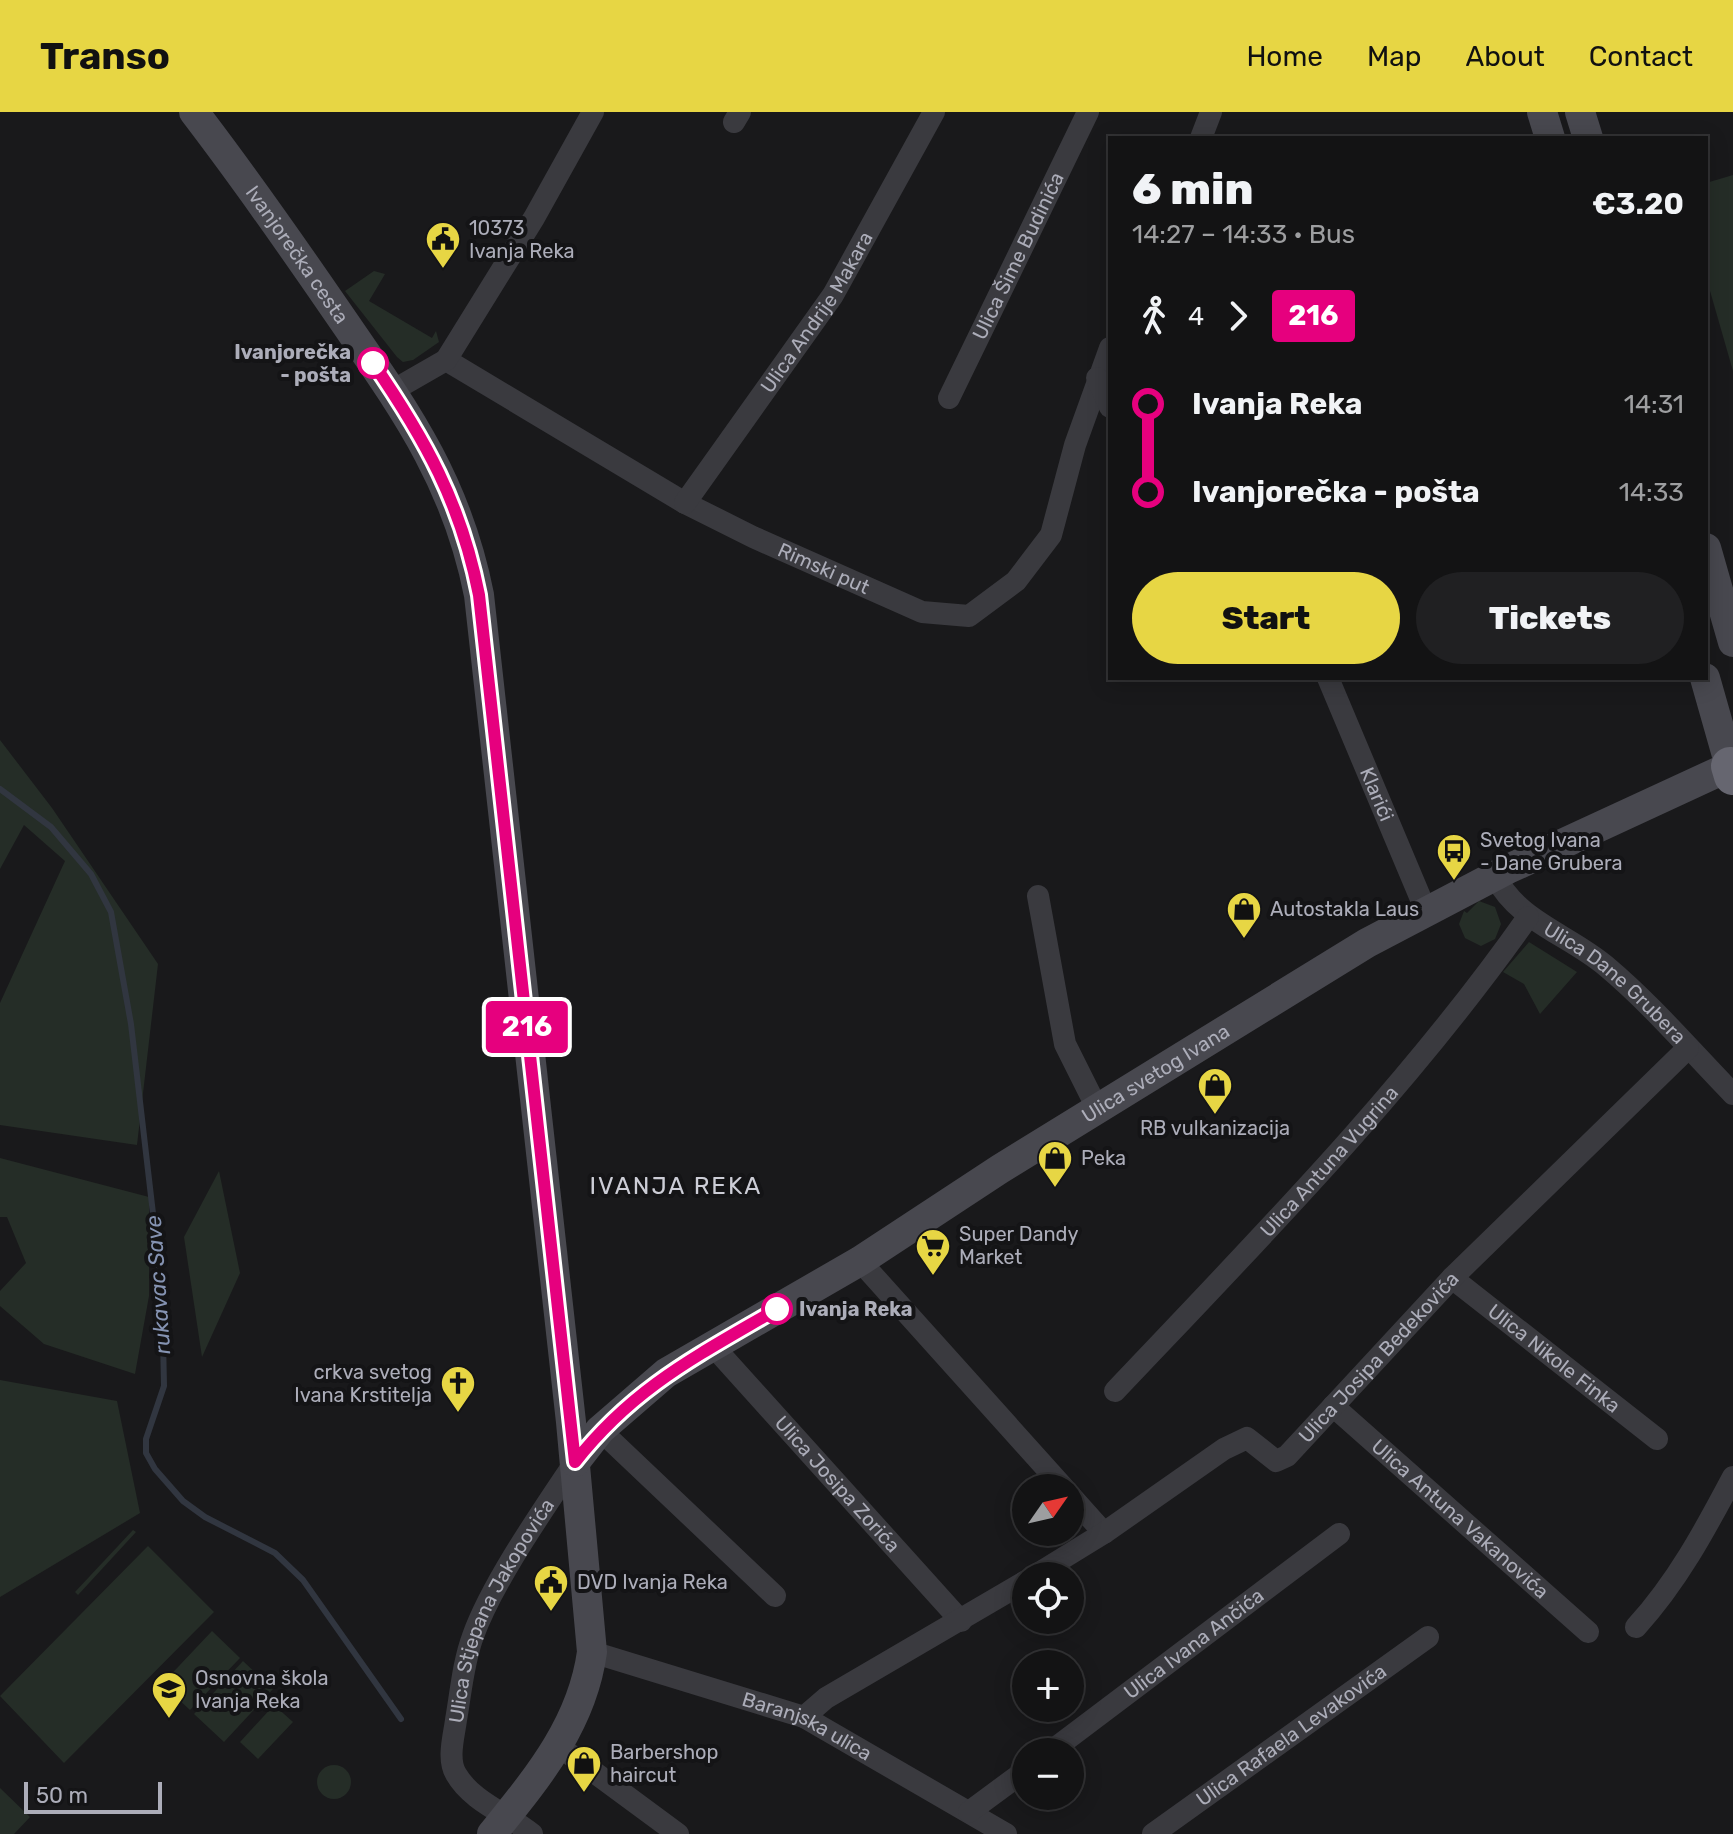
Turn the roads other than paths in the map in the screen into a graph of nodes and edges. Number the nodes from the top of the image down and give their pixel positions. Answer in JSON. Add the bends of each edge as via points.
{"nodes":[{"id":1,"x":593,"y":112,"type":"edge"},
{"id":2,"x":934,"y":112,"type":"edge"},
{"id":3,"x":1088,"y":112,"type":"edge"},
{"id":4,"x":1211,"y":112,"type":"edge"},
{"id":5,"x":1542,"y":112,"type":"edge"},
{"id":6,"x":1580,"y":112,"type":"edge"},
{"id":7,"x":205,"y":116,"type":"edge"},
{"id":8,"x":1202,"y":136,"type":"edge"},
{"id":9,"x":1549,"y":136,"type":"edge"},
{"id":10,"x":1587,"y":136,"type":"edge"},
{"id":11,"x":1108,"y":353,"type":"edge"},
{"id":12,"x":446,"y":360,"type":"junction"},
{"id":13,"x":1097,"y":378,"type":"junction"},
{"id":14,"x":392,"y":391,"type":"junction"},
{"id":15,"x":949,"y":398,"type":"dead end"},
{"id":16,"x":1108,"y":403,"type":"edge"},
{"id":17,"x":685,"y":503,"type":"junction"},
{"id":18,"x":1708,"y":555,"type":"edge"},
{"id":19,"x":1733,"y":642,"type":"edge"},
{"id":20,"x":1329,"y":680,"type":"edge"},
{"id":21,"x":1706,"y":680,"type":"edge"},
{"id":22,"x":1732,"y":769,"type":"edge"},
{"id":23,"x":1495,"y":876,"type":"junction"},
{"id":24,"x":1038,"y":896,"type":"dead end"},
{"id":25,"x":1426,"y":911,"type":"junction"},
{"id":26,"x":1528,"y":917,"type":"junction"},
{"id":27,"x":1688,"y":1048,"type":"junction"},
{"id":28,"x":1733,"y":1094,"type":"edge"},
{"id":29,"x":1098,"y":1110,"type":"junction"},
{"id":30,"x":860,"y":1261,"type":"junction"},
{"id":31,"x":1452,"y":1278,"type":"junction"},
{"id":32,"x":713,"y":1346,"type":"junction"},
{"id":33,"x":1115,"y":1391,"type":"dead end"},
{"id":34,"x":1333,"y":1406,"type":"junction"},
{"id":35,"x":600,"y":1430,"type":"junction"},
{"id":36,"x":1657,"y":1439,"type":"dead end"},
{"id":37,"x":575,"y":1462,"type":"junction"},
{"id":38,"x":1051,"y":1474,"type":"edge"},
{"id":39,"x":1733,"y":1477,"type":"edge"},
{"id":40,"x":1084,"y":1511,"type":"edge"},
{"id":41,"x":1104,"y":1533,"type":"junction"},
{"id":42,"x":1339,"y":1534,"type":"dead end"},
{"id":43,"x":1057,"y":1562,"type":"edge"},
{"id":44,"x":1012,"y":1590,"type":"edge"},
{"id":45,"x":775,"y":1596,"type":"dead end"},
{"id":46,"x":961,"y":1621,"type":"junction"},
{"id":47,"x":1636,"y":1627,"type":"dead end"},
{"id":48,"x":1588,"y":1632,"type":"dead end"},
{"id":49,"x":1428,"y":1637,"type":"dead end"},
{"id":50,"x":592,"y":1652,"type":"junction"},
{"id":51,"x":804,"y":1717,"type":"junction"},
{"id":52,"x":1069,"y":1738,"type":"edge"},
{"id":53,"x":560,"y":1747,"type":"junction"},
{"id":54,"x":1012,"y":1780,"type":"edge"},
{"id":55,"x":969,"y":1812,"type":"junction"},
{"id":56,"x":500,"y":1824,"type":"edge"},
{"id":57,"x":999,"y":1832,"type":"edge"},
{"id":58,"x":532,"y":1834,"type":"edge"},
{"id":59,"x":678,"y":1834,"type":"edge"},
{"id":60,"x":1153,"y":1834,"type":"edge"}],
"edges":[{"from":1,"to":12,"type":"street"},
{"from":2,"to":17,"type":"street","name":"Ulica Andrije Makara","via":[[833,295]]},
{"from":3,"to":15,"type":"street","name":"Ulica Šime Budinića"},
{"from":4,"to":8,"type":"street"},
{"from":5,"to":9,"type":"main road"},
{"from":6,"to":10,"type":"main road"},
{"from":7,"to":14,"type":"main road","name":"Ivanjorečka cesta"},
{"from":11,"to":13,"type":"street","name":"Rimski put"},
{"from":12,"to":14,"type":"street"},
{"from":12,"to":17,"type":"street","name":"Rimski put"},
{"from":13,"to":16,"type":"street"},
{"from":13,"to":17,"type":"street","name":"Rimski put","via":[[1051,535],[1016,581],[969,616],[922,612]]},
{"from":14,"to":37,"type":"main road","name":"Ivanjorečka cesta","via":[[447,486],[479,595]]},
{"from":18,"to":19,"type":"main road"},
{"from":20,"to":25,"type":"street","name":"Klarići"},
{"from":21,"to":22,"type":"main road"},
{"from":22,"to":23,"type":"main road","name":"Ulica svetog Ivana"},
{"from":23,"to":25,"type":"main road","name":"Ulica svetog Ivana"},
{"from":23,"to":26,"type":"street","name":"Ulica Dane Grubera"},
{"from":24,"to":29,"type":"street","via":[[1065,1044]]},
{"from":25,"to":29,"type":"main road","name":"Ulica svetog Ivana"},
{"from":26,"to":27,"type":"street","name":"Ulica Dane Grubera","via":[[1600,961]]},
{"from":26,"to":33,"type":"street","name":"Ulica Antuna Vugrina","via":[[1312,1185]]},
{"from":27,"to":28,"type":"street","name":"Ulica Dane Grubera"},
{"from":27,"to":31,"type":"street","name":"Ulica Josipa Bedekovića"},
{"from":29,"to":30,"type":"main road","name":"Ulica svetog Ivana"},
{"from":30,"to":32,"type":"main road","name":"Ulica svetog Ivana"},
{"from":30,"to":38,"type":"street"},
{"from":31,"to":34,"type":"street","name":"Ulica Josipa Bedekovića"},
{"from":31,"to":36,"type":"street","name":"Ulica Nikole Finka"},
{"from":32,"to":35,"type":"main road","name":"Ulica svetog Ivana","via":[[666,1373]]},
{"from":32,"to":46,"type":"street","name":"Ulica Josipa Zorića"},
{"from":34,"to":41,"type":"street","name":"Ulica Josipa Bedekovića","via":[[1287,1456],[1276,1461],[1247,1438]]},
{"from":34,"to":48,"type":"street","name":"Ulica Antuna Vakanovića"},
{"from":35,"to":37,"type":"main road","name":"Ulica svetog Ivana"},
{"from":35,"to":45,"type":"street"},
{"from":37,"to":50,"type":"main road","name":"Ivanjorečka cesta"},
{"from":37,"to":56,"type":"street","name":"Ulica Stjepana Jakopovića","via":[[474,1634],[465,1665],[453,1771]]},
{"from":39,"to":47,"type":"street","via":[[1679,1574]]},
{"from":40,"to":41,"type":"street"},
{"from":41,"to":43,"type":"street","name":"Ulica Josipa Bedekovića"},
{"from":42,"to":52,"type":"street","name":"Ulica Ivana Ančića"},
{"from":44,"to":46,"type":"street"},
{"from":46,"to":51,"type":"street","via":[[826,1698]]},
{"from":49,"to":60,"type":"street","name":"Ulica Rafaela Levakovića"},
{"from":50,"to":51,"type":"street","name":"Baranjska ulica"},
{"from":50,"to":53,"type":"main road","name":"Ivanjorečka cesta","via":[[588,1683]]},
{"from":51,"to":55,"type":"street","name":"Baranjska ulica"},
{"from":53,"to":56,"type":"main road","name":"Ivanjorečka cesta"},
{"from":53,"to":59,"type":"street"},
{"from":54,"to":55,"type":"street"},
{"from":55,"to":57,"type":"street","name":"Baranjska ulica"},
{"from":56,"to":58,"type":"street"}]}
